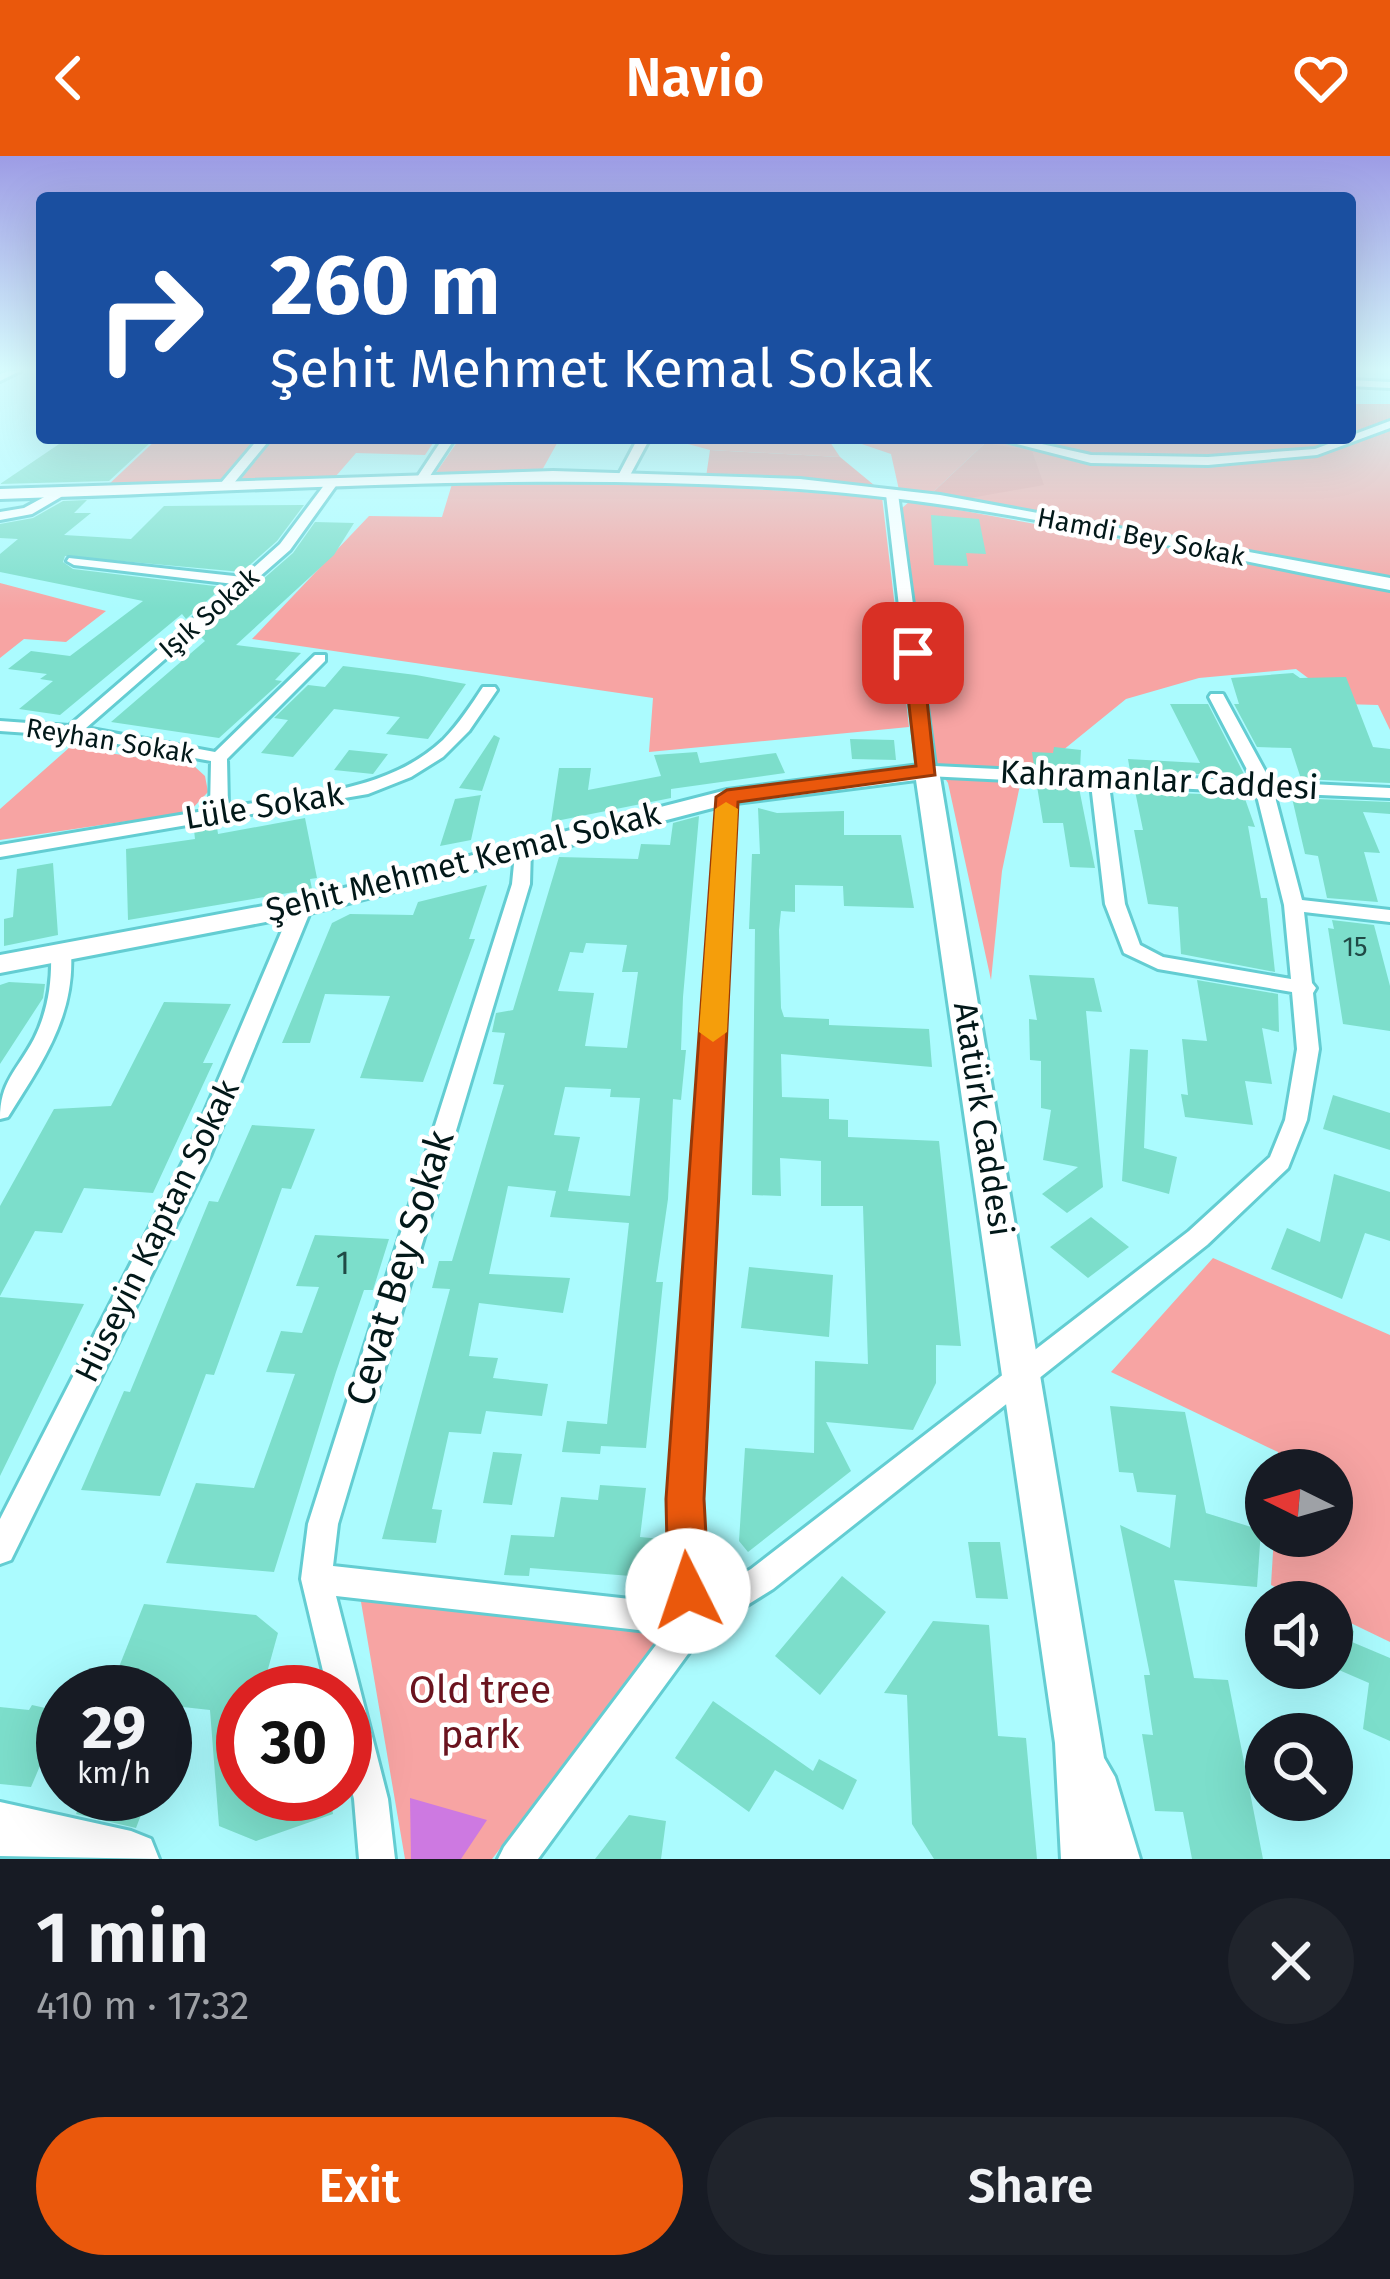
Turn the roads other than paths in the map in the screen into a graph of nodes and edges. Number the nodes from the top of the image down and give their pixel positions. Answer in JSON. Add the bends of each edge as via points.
{"nodes":[{"id":1,"x":255,"y":450,"type":"edge"},
{"id":2,"x":441,"y":450,"type":"edge"},
{"id":3,"x":637,"y":450,"type":"edge"},
{"id":4,"x":1053,"y":450,"type":"edge"},
{"id":5,"x":1321,"y":450,"type":"edge"},
{"id":6,"x":624,"y":476,"type":"junction"},
{"id":7,"x":422,"y":479,"type":"junction"},
{"id":8,"x":332,"y":483,"type":"junction"},
{"id":9,"x":225,"y":486,"type":"junction"},
{"id":10,"x":0,"y":494,"type":"edge"},
{"id":11,"x":57,"y":494,"type":"junction"},
{"id":12,"x":892,"y":494,"type":"junction"},
{"id":13,"x":0,"y":516,"type":"edge"},
{"id":14,"x":74,"y":561,"type":"dead end"},
{"id":15,"x":245,"y":581,"type":"junction"},
{"id":16,"x":1390,"y":584,"type":"edge"},
{"id":17,"x":320,"y":658,"type":"dead end"},
{"id":18,"x":490,"y":690,"type":"dead end"},
{"id":19,"x":1217,"y":697,"type":"dead end"},
{"id":20,"x":0,"y":726,"type":"edge"},
{"id":21,"x":73,"y":731,"type":"junction"},
{"id":22,"x":219,"y":758,"type":"junction"},
{"id":23,"x":927,"y":771,"type":"junction"},
{"id":24,"x":1099,"y":777,"type":"junction"},
{"id":25,"x":1262,"y":784,"type":"junction"},
{"id":26,"x":1390,"y":793,"type":"edge"},
{"id":27,"x":727,"y":797,"type":"junction"},
{"id":28,"x":219,"y":813,"type":"junction"},
{"id":29,"x":522,"y":848,"type":"junction"},
{"id":30,"x":0,"y":851,"type":"edge"},
{"id":31,"x":1294,"y":905,"type":"junction"},
{"id":32,"x":302,"y":907,"type":"junction"},
{"id":33,"x":1390,"y":916,"type":"edge"},
{"id":34,"x":61,"y":952,"type":"junction"},
{"id":35,"x":0,"y":964,"type":"edge"},
{"id":36,"x":1306,"y":988,"type":"junction"},
{"id":37,"x":0,"y":1111,"type":"edge"},
{"id":38,"x":1024,"y":1370,"type":"junction"},
{"id":39,"x":0,"y":1550,"type":"edge"},
{"id":40,"x":316,"y":1580,"type":"junction"},
{"id":41,"x":693,"y":1621,"type":"junction"},
{"id":42,"x":337,"y":1665,"type":"edge"},
{"id":43,"x":1079,"y":1743,"type":"junction"},
{"id":44,"x":372,"y":1809,"type":"edge"},
{"id":45,"x":0,"y":1829,"type":"edge"},
{"id":46,"x":131,"y":1859,"type":"edge"},
{"id":47,"x":377,"y":1859,"type":"edge"},
{"id":48,"x":516,"y":1859,"type":"edge"},
{"id":49,"x":1087,"y":1859,"type":"edge"},
{"id":50,"x":1115,"y":1859,"type":"edge"}],
"edges":[{"from":1,"to":9,"type":"street"},
{"from":2,"to":7,"type":"street"},
{"from":3,"to":6,"type":"street"},
{"from":4,"to":5,"type":"street","via":[[1090,459],[1208,461]]},
{"from":6,"to":7,"type":"street","name":"Hamdi Bey Sokak"},
{"from":6,"to":12,"type":"street","name":"Hamdi Bey Sokak"},
{"from":7,"to":8,"type":"street","name":"Hamdi Bey Sokak"},
{"from":8,"to":9,"type":"street","name":"Hamdi Bey Sokak"},
{"from":8,"to":15,"type":"street","name":"Işık Sokak","via":[[285,547]]},
{"from":9,"to":11,"type":"street","name":"Hamdi Bey Sokak"},
{"from":10,"to":11,"type":"street","name":"Hamdi Bey Sokak"},
{"from":11,"to":13,"type":"street"},
{"from":12,"to":16,"type":"street","name":"Hamdi Bey Sokak"},
{"from":12,"to":23,"type":"street","name":"Atatürk Caddesi"},
{"from":14,"to":15,"type":"street"},
{"from":15,"to":21,"type":"street","name":"Işık Sokak"},
{"from":17,"to":22,"type":"street"},
{"from":18,"to":28,"type":"street","name":"Lüle Sokak","via":[[460,739],[398,778]]},
{"from":19,"to":25,"type":"street"},
{"from":20,"to":21,"type":"street","name":"Reyhan Sokak"},
{"from":21,"to":22,"type":"street","name":"Reyhan Sokak"},
{"from":22,"to":28,"type":"street"},
{"from":23,"to":24,"type":"street","name":"Kahramanlar Caddesi"},
{"from":23,"to":27,"type":"street","name":"Şehit Mehmet Kemal Sokak"},
{"from":23,"to":38,"type":"street","name":"Atatürk Caddesi"},
{"from":24,"to":25,"type":"street","name":"Kahramanlar Caddesi"},
{"from":24,"to":36,"type":"street","via":[[1114,904],[1131,949],[1158,963]]},
{"from":25,"to":26,"type":"street","name":"Kahramanlar Caddesi"},
{"from":25,"to":31,"type":"street"},
{"from":27,"to":29,"type":"street","name":"Şehit Mehmet Kemal Sokak"},
{"from":27,"to":41,"type":"street","via":[[685,1499]]},
{"from":28,"to":30,"type":"street","name":"Lüle Sokak"},
{"from":29,"to":32,"type":"street","name":"Şehit Mehmet Kemal Sokak"},
{"from":29,"to":40,"type":"street","name":"Cevat Bey Sokak","via":[[521,884],[335,1473]]},
{"from":31,"to":33,"type":"street"},
{"from":31,"to":36,"type":"street"},
{"from":32,"to":34,"type":"street","name":"Şehit Mehmet Kemal Sokak"},
{"from":32,"to":39,"type":"street","name":"Hüseyin Kaptan Sokak","via":[[198,1156]]},
{"from":34,"to":35,"type":"street","name":"Şehit Mehmet Kemal Sokak"},
{"from":34,"to":37,"type":"street","via":[[58,1017]]},
{"from":36,"to":38,"type":"street","via":[[1305,1083],[1280,1162],[1198,1238]]},
{"from":38,"to":41,"type":"street","via":[[761,1580]]},
{"from":38,"to":43,"type":"street","name":"Atatürk Caddesi"},
{"from":40,"to":41,"type":"street"},
{"from":40,"to":42,"type":"street","name":"Cevat Bey Sokak"},
{"from":41,"to":48,"type":"street"},
{"from":43,"to":49,"type":"street","name":"Atatürk Caddesi"},
{"from":43,"to":50,"type":"street","name":"Atatürk Caddesi"},
{"from":44,"to":47,"type":"street","name":"Cevat Bey Sokak"},
{"from":45,"to":46,"type":"main road"}]}
